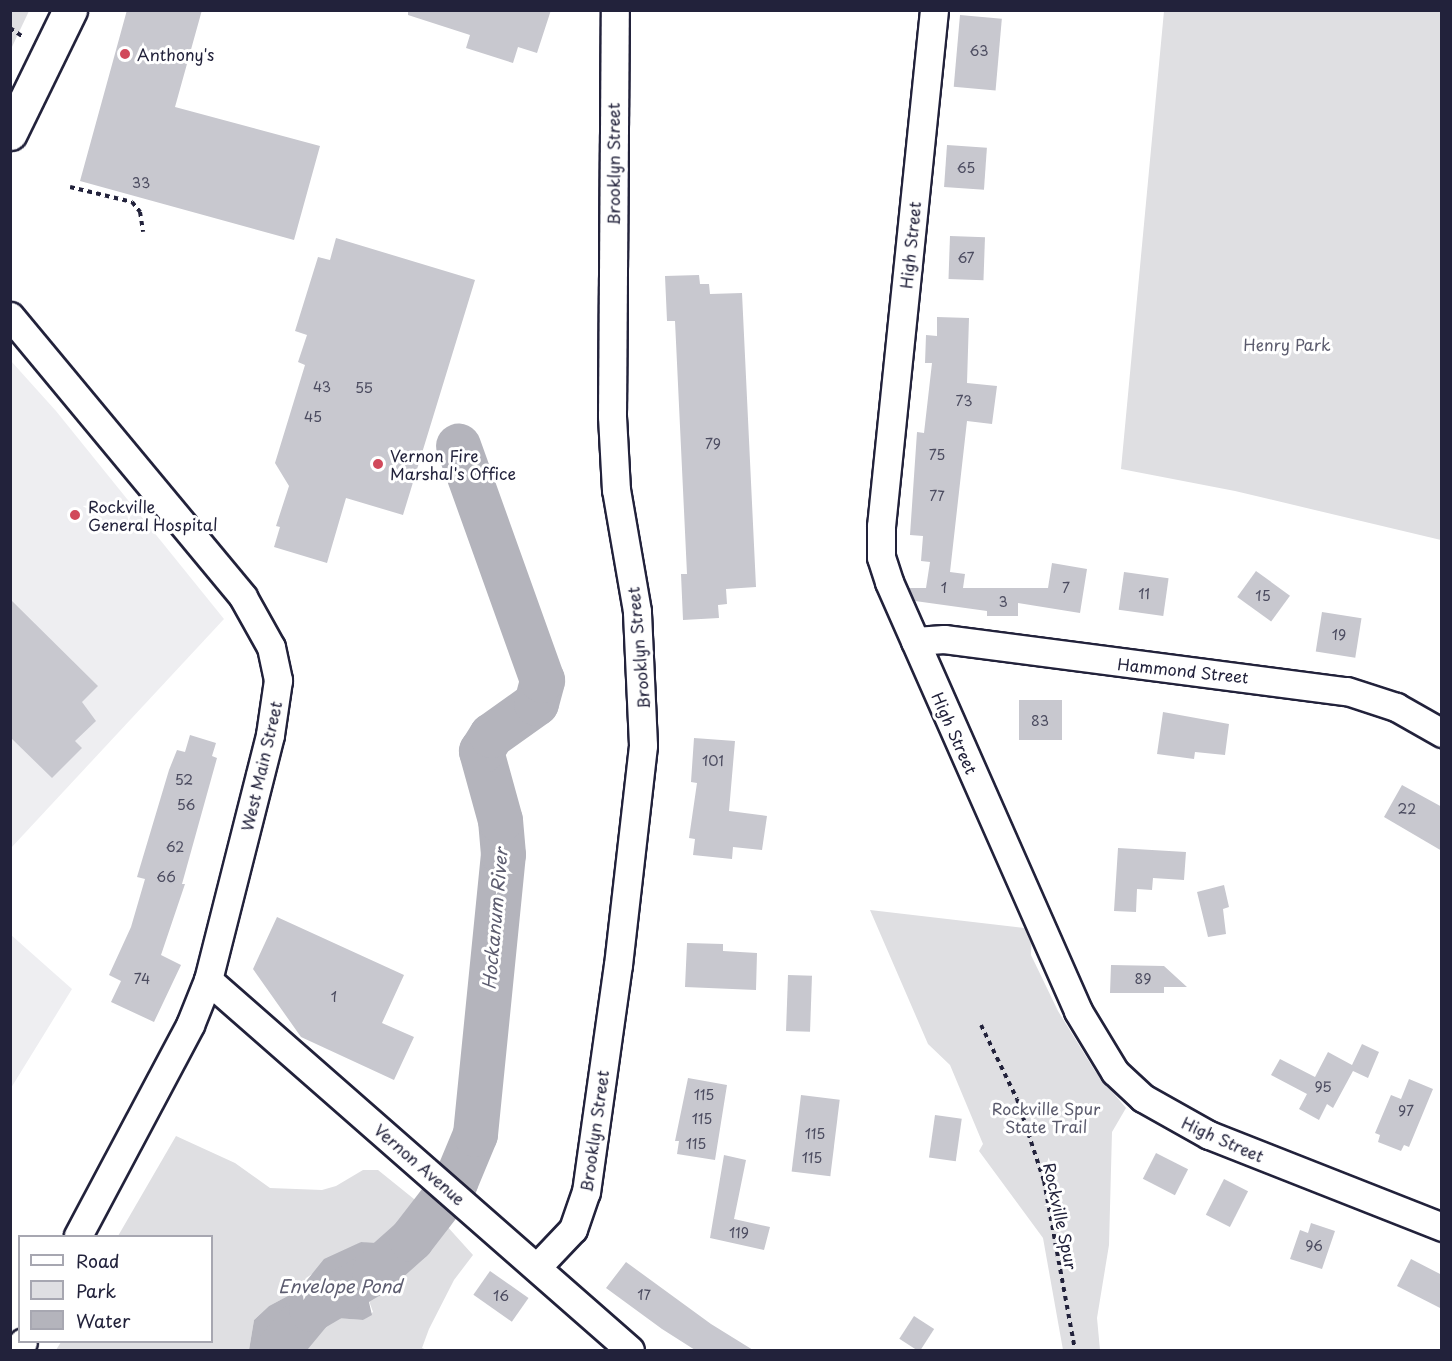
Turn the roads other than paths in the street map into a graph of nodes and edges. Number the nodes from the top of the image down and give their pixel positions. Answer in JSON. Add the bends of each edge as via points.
{"nodes":[{"id":1,"x":70,"y":10,"type":"edge"},
{"id":2,"x":615,"y":10,"type":"edge"},
{"id":3,"x":934,"y":10,"type":"edge"},
{"id":4,"x":10,"y":133,"type":"edge"},
{"id":5,"x":10,"y":316,"type":"edge"},
{"id":6,"x":915,"y":641,"type":"junction"},
{"id":7,"x":1442,"y":733,"type":"edge"},
{"id":8,"x":208,"y":980,"type":"junction"},
{"id":9,"x":1442,"y":1227,"type":"edge"},
{"id":10,"x":79,"y":1235,"type":"edge"},
{"id":11,"x":537,"y":1267,"type":"junction"},
{"id":12,"x":630,"y":1350,"type":"edge"}],
"edges":[{"from":1,"to":4,"type":"main road"},
{"from":2,"to":11,"type":"street","name":"Brooklyn Street","via":[[612,416],[616,490],[638,611],[644,696],[642,762],[620,954],[582,1207],[573,1229]]},
{"from":3,"to":6,"type":"street","name":"High Street","via":[[881,526],[884,568]]},
{"from":5,"to":8,"type":"street","name":"West Main Street","via":[[243,597],[275,658],[278,692],[270,735]]},
{"from":6,"to":7,"type":"street","name":"Hammond Street","via":[[944,639],[1165,670],[1326,687],[1396,707]]},
{"from":6,"to":9,"type":"street","name":"High Street","via":[[1078,1011],[1115,1072],[1143,1098],[1201,1131]]},
{"from":8,"to":10,"type":"street","name":"West Main Street","via":[[190,1025]]},
{"from":8,"to":11,"type":"street","name":"Vernon Avenue"},
{"from":11,"to":12,"type":"street","name":"Vernon Avenue"}]}
